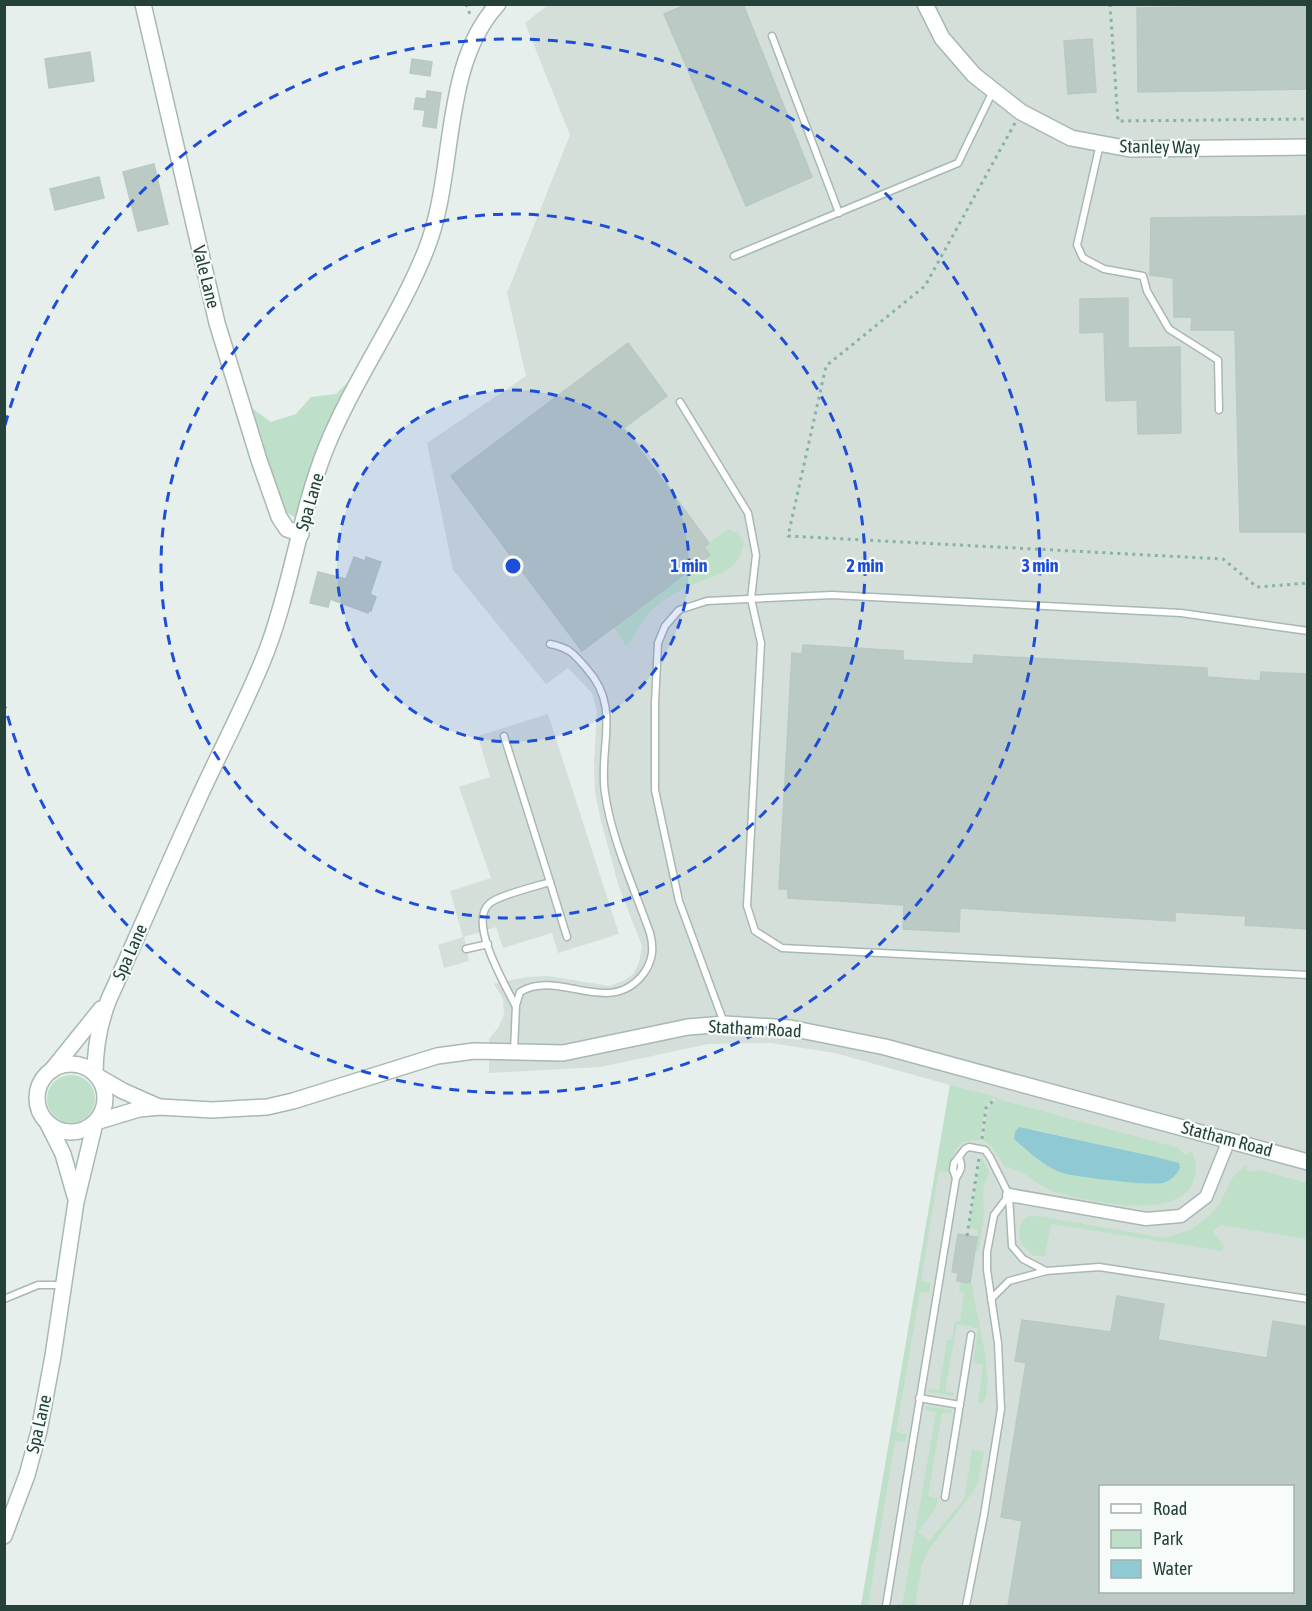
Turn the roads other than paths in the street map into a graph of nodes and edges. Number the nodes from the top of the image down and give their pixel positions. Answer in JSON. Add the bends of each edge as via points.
{"nodes":[{"id":1,"x":143,"y":4,"type":"edge"},
{"id":2,"x":498,"y":4,"type":"edge"},
{"id":3,"x":925,"y":4,"type":"edge"},
{"id":4,"x":772,"y":36,"type":"dead end"},
{"id":5,"x":994,"y":90,"type":"junction"},
{"id":6,"x":1100,"y":143,"type":"junction"},
{"id":7,"x":1308,"y":147,"type":"edge"},
{"id":8,"x":839,"y":213,"type":"junction"},
{"id":9,"x":734,"y":256,"type":"dead end"},
{"id":10,"x":680,"y":402,"type":"dead end"},
{"id":11,"x":1219,"y":410,"type":"dead end"},
{"id":12,"x":301,"y":534,"type":"junction"},
{"id":13,"x":751,"y":599,"type":"junction"},
{"id":14,"x":1308,"y":631,"type":"edge"},
{"id":15,"x":550,"y":644,"type":"dead end"},
{"id":16,"x":504,"y":736,"type":"dead end"},
{"id":17,"x":550,"y":882,"type":"junction"},
{"id":18,"x":567,"y":937,"type":"dead end"},
{"id":19,"x":488,"y":944,"type":"junction"},
{"id":20,"x":466,"y":949,"type":"dead end"},
{"id":21,"x":1308,"y":975,"type":"edge"},
{"id":22,"x":109,"y":999,"type":"junction"},
{"id":23,"x":516,"y":1005,"type":"junction"},
{"id":24,"x":724,"y":1024,"type":"junction"},
{"id":25,"x":514,"y":1052,"type":"junction"},
{"id":26,"x":50,"y":1072,"type":"junction"},
{"id":27,"x":96,"y":1075,"type":"junction"},
{"id":28,"x":160,"y":1107,"type":"junction"},
{"id":29,"x":95,"y":1122,"type":"junction"},
{"id":30,"x":47,"y":1123,"type":"junction"},
{"id":31,"x":1229,"y":1140,"type":"junction"},
{"id":32,"x":1308,"y":1162,"type":"edge"},
{"id":33,"x":1009,"y":1195,"type":"junction"},
{"id":34,"x":76,"y":1202,"type":"junction"},
{"id":35,"x":1046,"y":1271,"type":"junction"},
{"id":36,"x":64,"y":1285,"type":"junction"},
{"id":37,"x":4,"y":1299,"type":"edge"},
{"id":38,"x":991,"y":1299,"type":"junction"},
{"id":39,"x":1308,"y":1299,"type":"edge"},
{"id":40,"x":971,"y":1335,"type":"dead end"},
{"id":41,"x":919,"y":1398,"type":"junction"},
{"id":42,"x":960,"y":1405,"type":"junction"},
{"id":43,"x":945,"y":1497,"type":"dead end"},
{"id":44,"x":4,"y":1536,"type":"edge"},
{"id":45,"x":886,"y":1606,"type":"edge"},
{"id":46,"x":966,"y":1606,"type":"edge"}],
"edges":[{"from":1,"to":12,"type":"street","name":"Vale Lane","via":[[201,260],[234,383],[274,505],[287,529]]},
{"from":2,"to":12,"type":"street","name":"Spa Lane","via":[[482,25],[466,61],[439,209],[427,249],[338,419],[318,471]]},
{"from":3,"to":5,"type":"street","name":"Stanley Way","via":[[942,38],[974,75]]},
{"from":4,"to":8,"type":"lane"},
{"from":5,"to":6,"type":"street","name":"Stanley Way","via":[[1021,112],[1071,138]]},
{"from":5,"to":8,"type":"lane","via":[[958,163]]},
{"from":6,"to":7,"type":"street","name":"Stanley Way","via":[[1130,149]]},
{"from":6,"to":11,"type":"lane","via":[[1077,245],[1083,258],[1104,270],[1143,276],[1147,291],[1169,329],[1218,360]]},
{"from":8,"to":9,"type":"lane"},
{"from":10,"to":13,"type":"lane","via":[[748,513],[756,555]]},
{"from":12,"to":22,"type":"street","name":"Spa Lane","via":[[276,625],[253,686]]},
{"from":13,"to":14,"type":"lane","via":[[832,595],[1181,614]]},
{"from":13,"to":21,"type":"lane","via":[[761,643],[747,906],[755,931],[782,948]]},
{"from":13,"to":24,"type":"lane","via":[[706,601],[679,610],[665,626],[658,643],[655,790],[679,902]]},
{"from":15,"to":23,"type":"lane","via":[[574,654],[597,680],[604,696],[604,791],[650,933],[652,956],[639,979],[617,992],[532,986],[520,992]]},
{"from":16,"to":17,"type":"lane"},
{"from":17,"to":18,"type":"lane"},
{"from":17,"to":19,"type":"lane","via":[[490,902],[481,921]]},
{"from":19,"to":20,"type":"lane"},
{"from":19,"to":23,"type":"lane","via":[[491,958]]},
{"from":22,"to":26,"type":"street","name":"Spa Lane"},
{"from":22,"to":27,"type":"street","name":"Spa Lane","via":[[98,1031]]},
{"from":23,"to":25,"type":"lane"},
{"from":24,"to":25,"type":"street","name":"Statham Road","via":[[688,1027],[563,1053]]},
{"from":24,"to":31,"type":"street","name":"Statham Road","via":[[790,1028],[885,1047]]},
{"from":25,"to":28,"type":"street","name":"Statham Road","via":[[474,1051],[437,1056],[267,1107]]},
{"from":26,"to":27,"type":"street","via":[[68,1064],[87,1068]]},
{"from":26,"to":30,"type":"street","via":[[42,1080],[37,1103]]},
{"from":27,"to":28,"type":"street","name":"Statham Road"},
{"from":27,"to":29,"type":"street","via":[[102,1084],[105,1104]]},
{"from":28,"to":29,"type":"street","name":"Statham Road"},
{"from":29,"to":30,"type":"street","via":[[76,1132],[56,1129]]},
{"from":29,"to":34,"type":"street","name":"Spa Lane"},
{"from":30,"to":34,"type":"street","name":"Spa Lane","via":[[63,1154]]},
{"from":31,"to":32,"type":"street","name":"Statham Road"},
{"from":31,"to":33,"type":"street","via":[[1206,1197],[1181,1216],[1146,1218]]},
{"from":33,"to":35,"type":"lane","via":[[1012,1246],[1023,1259]]},
{"from":33,"to":38,"type":"lane","via":[[994,1215],[987,1252]]},
{"from":33,"to":41,"type":"lane","via":[[990,1156],[980,1148],[965,1149],[954,1163],[956,1178]]},
{"from":34,"to":36,"type":"street","name":"Spa Lane"},
{"from":35,"to":38,"type":"lane","via":[[1009,1281]]},
{"from":35,"to":39,"type":"lane","via":[[1099,1267]]},
{"from":36,"to":37,"type":"lane","via":[[38,1285]]},
{"from":36,"to":44,"type":"street","name":"Spa Lane","via":[[39,1431]]},
{"from":38,"to":46,"type":"lane","via":[[1001,1409]]},
{"from":40,"to":42,"type":"lane"},
{"from":41,"to":42,"type":"lane"},
{"from":41,"to":45,"type":"lane"},
{"from":42,"to":43,"type":"lane"}]}
